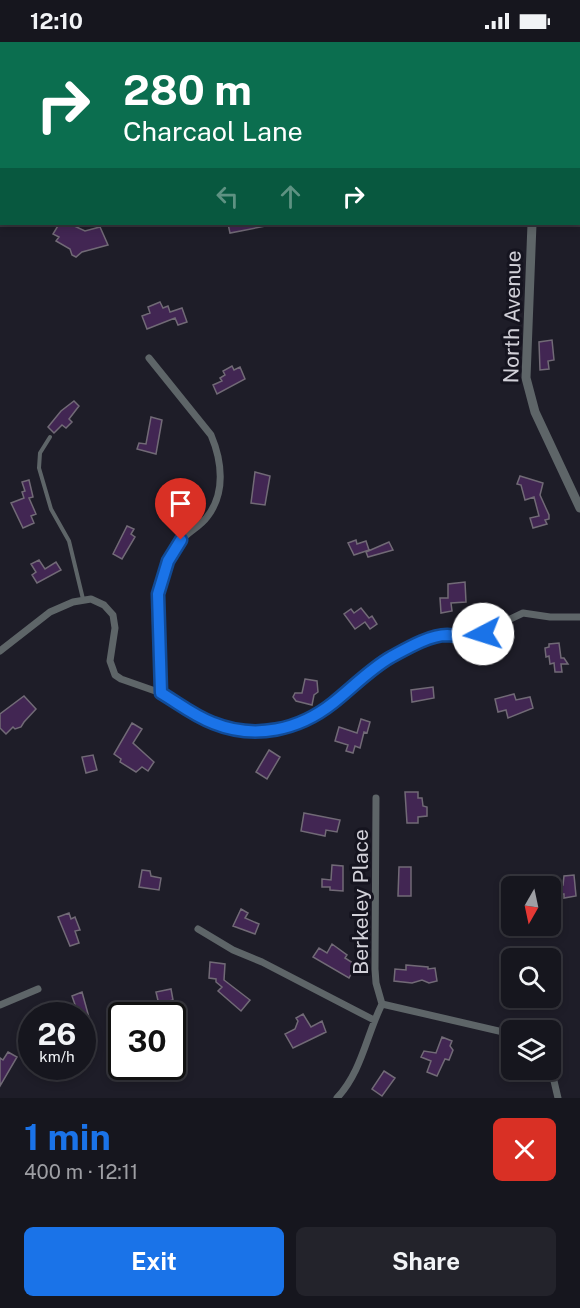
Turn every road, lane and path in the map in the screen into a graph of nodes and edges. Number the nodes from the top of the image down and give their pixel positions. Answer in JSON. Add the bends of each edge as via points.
{"nodes":[{"id":1,"x":532,"y":225,"type":"edge"},
{"id":2,"x":149,"y":358,"type":"dead end"},
{"id":3,"x":50,"y":437,"type":"dead end"},
{"id":4,"x":580,"y":508,"type":"edge"},
{"id":5,"x":83,"y":599,"type":"junction"},
{"id":6,"x":580,"y":617,"type":"edge"},
{"id":7,"x":0,"y":651,"type":"edge"},
{"id":8,"x":161,"y":693,"type":"junction"},
{"id":9,"x":376,"y":798,"type":"dead end"},
{"id":10,"x":198,"y":929,"type":"dead end"},
{"id":11,"x":38,"y":988,"type":"dead end"},
{"id":12,"x":382,"y":1004,"type":"junction"},
{"id":13,"x":0,"y":1005,"type":"edge"},
{"id":14,"x":374,"y":1020,"type":"junction"},
{"id":15,"x":501,"y":1031,"type":"edge"},
{"id":16,"x":554,"y":1080,"type":"edge"},
{"id":17,"x":337,"y":1098,"type":"edge"},
{"id":18,"x":558,"y":1098,"type":"edge"}],
"edges":[{"from":1,"to":4,"type":"street","name":"North Avenue","via":[[526,378],[536,412]]},
{"from":2,"to":8,"type":"street","via":[[211,435],[220,468],[215,505],[207,518],[181,540],[160,583],[156,605]]},
{"from":3,"to":5,"type":"lane","via":[[40,453],[39,468],[51,509],[69,542]]},
{"from":5,"to":7,"type":"street","via":[[50,612]]},
{"from":5,"to":8,"type":"street","via":[[104,605],[113,615],[110,661],[116,675]]},
{"from":6,"to":8,"type":"street","via":[[523,613],[473,637],[435,637],[390,658],[307,721],[272,731],[243,731],[212,723]]},
{"from":9,"to":12,"type":"street","name":"Berkeley Place","via":[[375,969]]},
{"from":10,"to":14,"type":"street"},
{"from":11,"to":13,"type":"street"},
{"from":12,"to":14,"type":"street"},
{"from":12,"to":15,"type":"street"},
{"from":14,"to":17,"type":"street","via":[[361,1060]]},
{"from":16,"to":18,"type":"street"}]}
